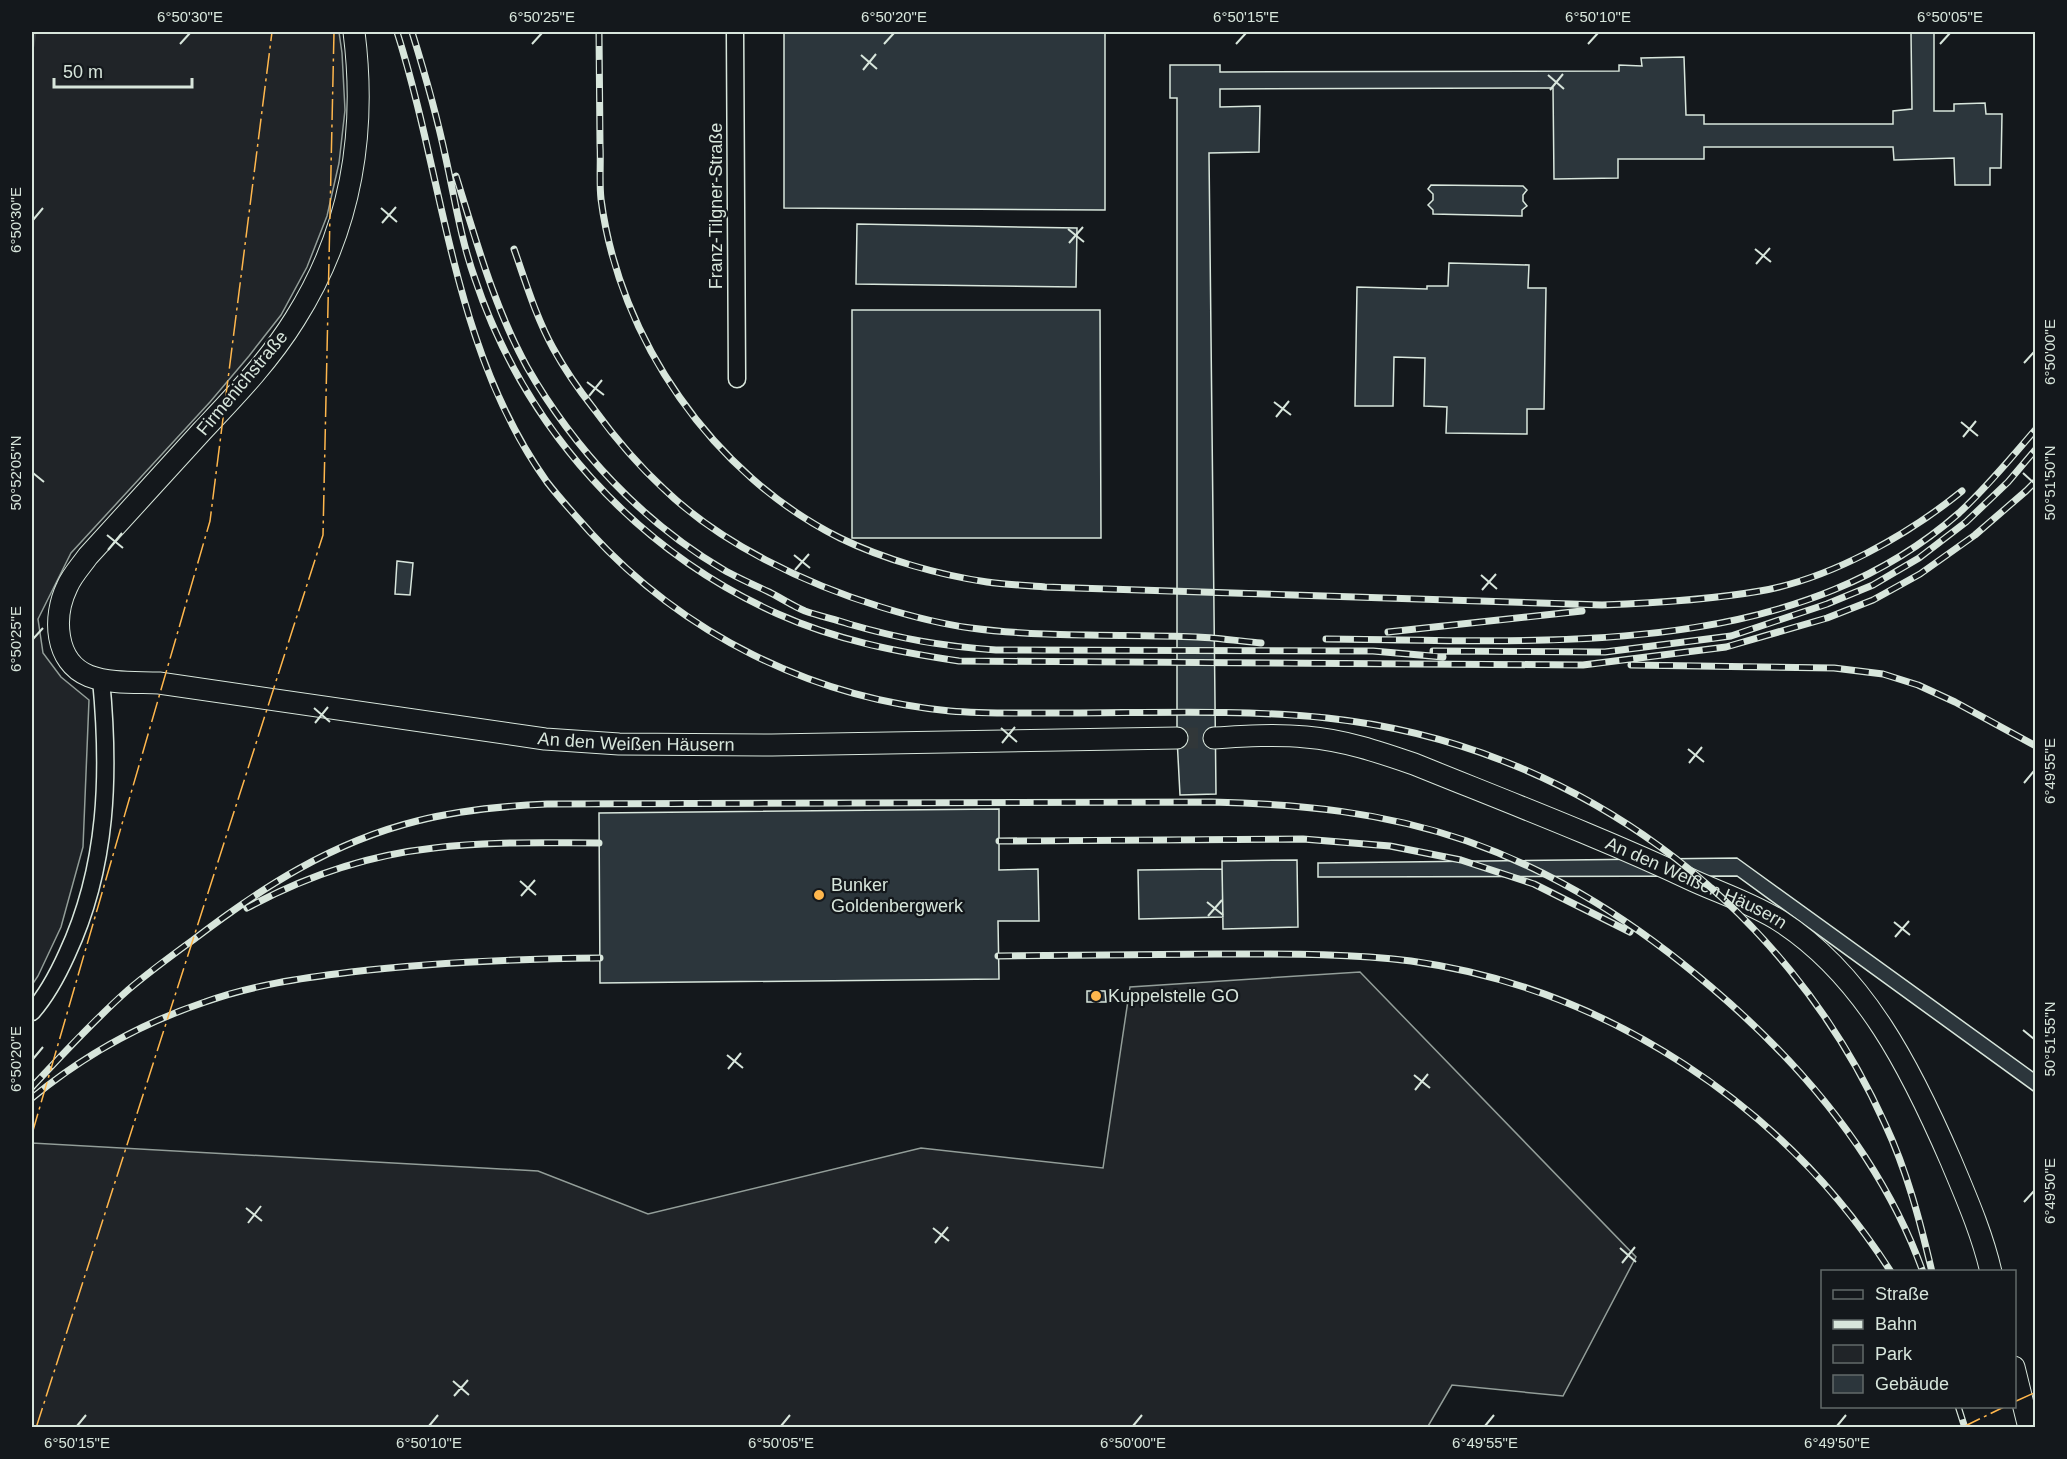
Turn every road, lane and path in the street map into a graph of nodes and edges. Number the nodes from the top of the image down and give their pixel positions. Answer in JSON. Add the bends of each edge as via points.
{"nodes":[{"id":1,"x":354,"y":32,"type":"edge"},
{"id":2,"x":735,"y":32,"type":"edge"},
{"id":3,"x":736,"y":380,"type":"dead end"},
{"id":4,"x":101,"y":679,"type":"junction"},
{"id":5,"x":1177,"y":738,"type":"tunnel mouth"},
{"id":6,"x":1214,"y":738,"type":"tunnel mouth"},
{"id":7,"x":32,"y":1012,"type":"edge"},
{"id":8,"x":1990,"y":1270,"type":"edge"},
{"id":9,"x":2016,"y":1375,"type":"edge"},
{"id":10,"x":2029,"y":1428,"type":"edge"}],
"edges":[{"from":1,"to":4,"type":"street","name":"Firmenichstraße","via":[[360,99],[353,169],[343,214],[317,281],[294,321],[259,368],[88,556],[63,596],[58,614],[59,638],[66,655],[80,671]]},
{"from":2,"to":3,"type":"street","name":"Franz-Tilgner-Straße"},
{"from":4,"to":5,"type":"street","name":"An den Weißen Häusern","via":[[159,683],[545,739],[619,744]]},
{"from":4,"to":7,"type":"street","via":[[106,786],[95,875],[80,926]]},
{"from":6,"to":8,"type":"street","name":"An den Weißen Häusern","via":[[1306,737],[1382,753],[1653,861],[1781,922],[1849,982],[1906,1066],[1961,1185]]},
{"from":9,"to":10,"type":"street"}]}
